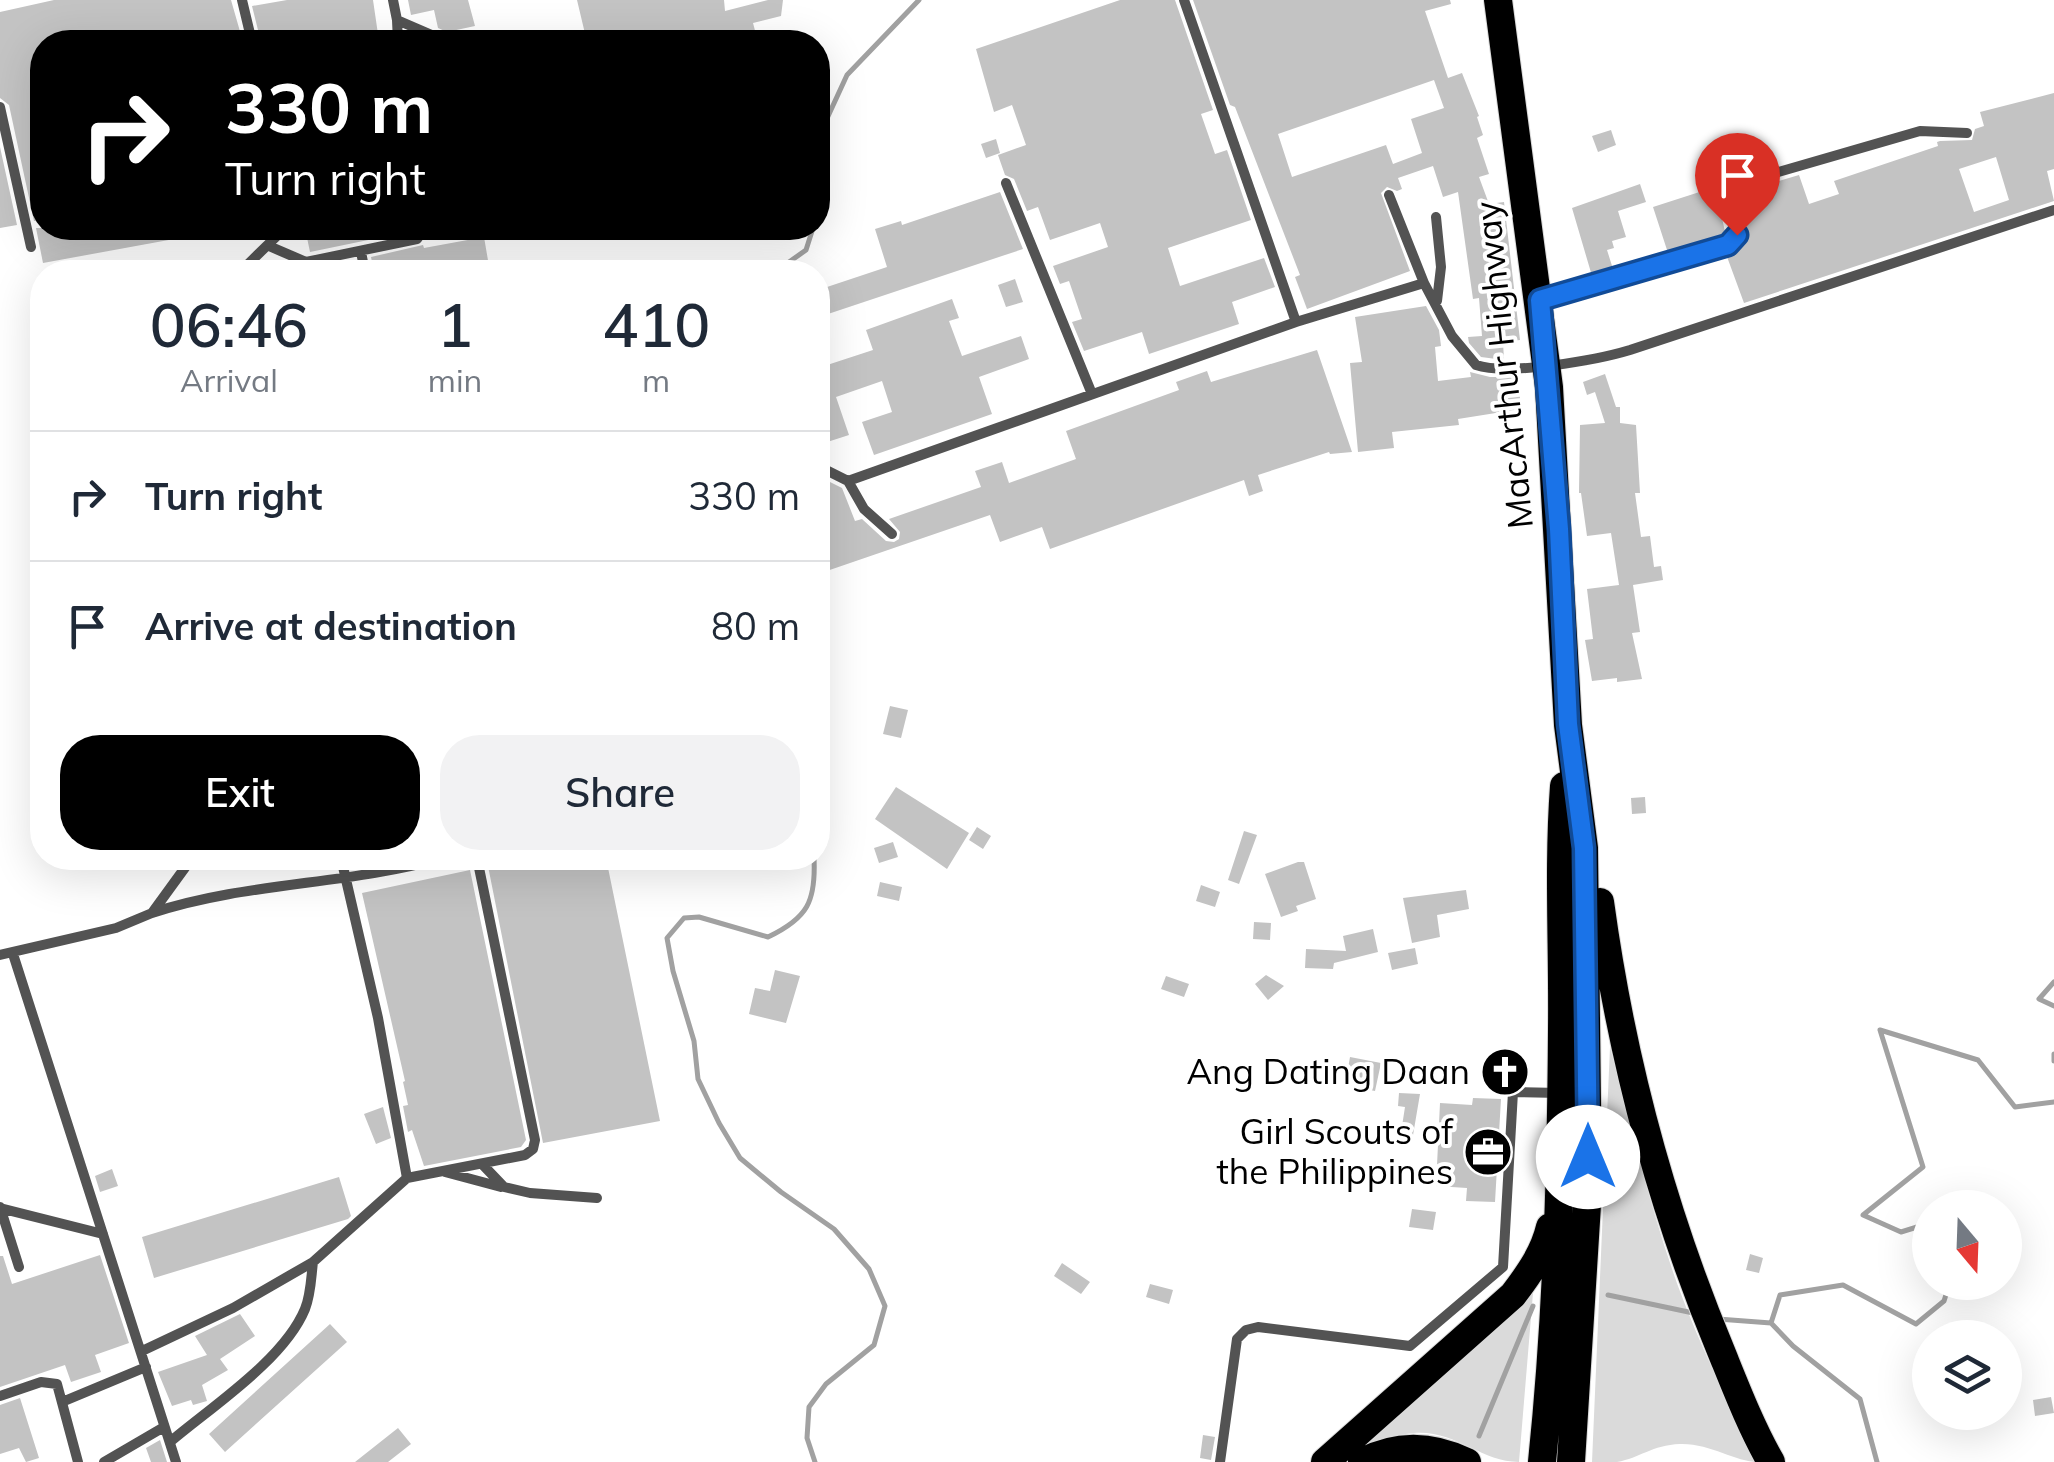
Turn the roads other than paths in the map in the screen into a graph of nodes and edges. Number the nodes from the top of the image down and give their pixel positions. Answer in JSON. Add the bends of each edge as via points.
{"nodes":[{"id":1,"x":242,"y":0,"type":"edge"},
{"id":2,"x":393,"y":0,"type":"edge"},
{"id":3,"x":1184,"y":0,"type":"edge"},
{"id":4,"x":1498,"y":0,"type":"edge"},
{"id":5,"x":397,"y":20,"type":"junction"},
{"id":6,"x":249,"y":30,"type":"edge"},
{"id":7,"x":397,"y":30,"type":"edge"},
{"id":8,"x":420,"y":30,"type":"edge"},
{"id":9,"x":0,"y":107,"type":"edge"},
{"id":10,"x":1967,"y":134,"type":"dead end"},
{"id":11,"x":1006,"y":184,"type":"dead end"},
{"id":12,"x":1389,"y":195,"type":"dead end"},
{"id":13,"x":2054,"y":210,"type":"edge"},
{"id":14,"x":1436,"y":217,"type":"dead end"},
{"id":15,"x":275,"y":240,"type":"edge"},
{"id":16,"x":413,"y":240,"type":"edge"},
{"id":17,"x":269,"y":246,"type":"junction"},
{"id":18,"x":31,"y":247,"type":"dead end"},
{"id":19,"x":361,"y":252,"type":"junction"},
{"id":20,"x":253,"y":260,"type":"edge"},
{"id":21,"x":301,"y":260,"type":"edge"},
{"id":22,"x":317,"y":260,"type":"edge"},
{"id":23,"x":363,"y":260,"type":"edge"},
{"id":24,"x":1424,"y":283,"type":"junction"},
{"id":25,"x":1540,"y":300,"type":"junction"},
{"id":26,"x":1437,"y":302,"type":"junction"},
{"id":27,"x":1296,"y":322,"type":"junction"},
{"id":28,"x":1547,"y":364,"type":"junction"},
{"id":29,"x":1092,"y":394,"type":"junction"},
{"id":30,"x":830,"y":472,"type":"edge"},
{"id":31,"x":848,"y":481,"type":"junction"},
{"id":32,"x":892,"y":534,"type":"dead end"},
{"id":33,"x":1568,"y":724,"type":"junction"},
{"id":34,"x":185,"y":870,"type":"edge"},
{"id":35,"x":343,"y":870,"type":"edge"},
{"id":36,"x":385,"y":870,"type":"edge"},
{"id":37,"x":479,"y":870,"type":"edge"},
{"id":38,"x":344,"y":876,"type":"junction"},
{"id":39,"x":152,"y":913,"type":"junction"},
{"id":40,"x":13,"y":954,"type":"junction"},
{"id":41,"x":0,"y":955,"type":"edge"},
{"id":42,"x":1561,"y":1093,"type":"junction"},
{"id":43,"x":482,"y":1164,"type":"junction"},
{"id":44,"x":444,"y":1171,"type":"junction"},
{"id":45,"x":407,"y":1178,"type":"junction"},
{"id":46,"x":1559,"y":1187,"type":"junction"},
{"id":47,"x":504,"y":1188,"type":"junction"},
{"id":48,"x":597,"y":1198,"type":"dead end"},
{"id":49,"x":0,"y":1208,"type":"edge"},
{"id":50,"x":103,"y":1234,"type":"junction"},
{"id":51,"x":313,"y":1262,"type":"junction"},
{"id":52,"x":19,"y":1267,"type":"dead end"},
{"id":53,"x":142,"y":1350,"type":"junction"},
{"id":54,"x":146,"y":1366,"type":"junction"},
{"id":55,"x":0,"y":1396,"type":"edge"},
{"id":56,"x":62,"y":1402,"type":"junction"},
{"id":57,"x":164,"y":1427,"type":"junction"},
{"id":58,"x":170,"y":1442,"type":"junction"},
{"id":59,"x":78,"y":1462,"type":"edge"},
{"id":60,"x":104,"y":1462,"type":"edge"},
{"id":61,"x":176,"y":1462,"type":"edge"},
{"id":62,"x":1220,"y":1462,"type":"edge"},
{"id":63,"x":1324,"y":1462,"type":"edge"},
{"id":64,"x":1362,"y":1462,"type":"edge"},
{"id":65,"x":1467,"y":1462,"type":"edge"},
{"id":66,"x":1542,"y":1462,"type":"edge"},
{"id":67,"x":1571,"y":1462,"type":"edge"},
{"id":68,"x":1772,"y":1462,"type":"edge"}],
"edges":[{"from":1,"to":6,"type":"lane"},
{"from":2,"to":5,"type":"lane"},
{"from":3,"to":27,"type":"lane"},
{"from":4,"to":25,"type":"highway","name":"MacArthur Highway"},
{"from":5,"to":7,"type":"lane"},
{"from":5,"to":8,"type":"lane"},
{"from":9,"to":18,"type":"lane"},
{"from":10,"to":25,"type":"lane","via":[[1920,130],[1730,186],[1724,193],[1737,235],[1732,243]]},
{"from":11,"to":29,"type":"lane"},
{"from":12,"to":24,"type":"lane"},
{"from":13,"to":28,"type":"lane","via":[[1630,350]]},
{"from":14,"to":26,"type":"lane"},
{"from":15,"to":17,"type":"lane"},
{"from":16,"to":19,"type":"lane"},
{"from":17,"to":20,"type":"lane"},
{"from":17,"to":21,"type":"lane"},
{"from":19,"to":22,"type":"lane"},
{"from":19,"to":23,"type":"lane"},
{"from":24,"to":26,"type":"lane"},
{"from":24,"to":27,"type":"lane"},
{"from":25,"to":28,"type":"highway","name":"MacArthur Highway"},
{"from":26,"to":28,"type":"lane","via":[[1452,336],[1476,365]]},
{"from":27,"to":29,"type":"lane"},
{"from":28,"to":33,"type":"highway","name":"MacArthur Highway"},
{"from":29,"to":31,"type":"lane"},
{"from":30,"to":31,"type":"lane"},
{"from":31,"to":32,"type":"lane","via":[[864,509]]},
{"from":33,"to":42,"type":"highway","name":"MacArthur Highway","via":[[1560,847]]},
{"from":33,"to":67,"type":"highway","name":"MacArthur Highway","via":[[1584,848],[1588,1028],[1588,1189]]},
{"from":33,"to":68,"type":"highway","via":[[1590,790],[1604,930],[1656,1172],[1700,1301]]},
{"from":34,"to":39,"type":"lane"},
{"from":35,"to":38,"type":"lane"},
{"from":36,"to":38,"type":"lane"},
{"from":37,"to":43,"type":"lane","via":[[535,1140],[525,1155]]},
{"from":38,"to":39,"type":"lane"},
{"from":38,"to":45,"type":"lane"},
{"from":39,"to":40,"type":"lane"},
{"from":40,"to":41,"type":"lane"},
{"from":40,"to":50,"type":"lane"},
{"from":42,"to":46,"type":"highway","name":"MacArthur Highway"},
{"from":42,"to":62,"type":"lane","via":[[1513,1092],[1504,1267],[1410,1346],[1246,1330],[1237,1339]]},
{"from":43,"to":44,"type":"lane"},
{"from":43,"to":47,"type":"lane"},
{"from":44,"to":45,"type":"lane"},
{"from":44,"to":47,"type":"lane"},
{"from":45,"to":51,"type":"lane"},
{"from":46,"to":63,"type":"highway","via":[[1547,1240],[1513,1295]]},
{"from":46,"to":66,"type":"highway","name":"MacArthur Highway"},
{"from":47,"to":48,"type":"lane"},
{"from":49,"to":50,"type":"lane"},
{"from":49,"to":52,"type":"lane"},
{"from":50,"to":53,"type":"lane"},
{"from":51,"to":53,"type":"lane"},
{"from":51,"to":58,"type":"lane","via":[[306,1304],[289,1335]]},
{"from":53,"to":54,"type":"lane"},
{"from":54,"to":56,"type":"lane"},
{"from":54,"to":57,"type":"lane"},
{"from":55,"to":56,"type":"lane","via":[[50,1382]]},
{"from":56,"to":59,"type":"lane"},
{"from":57,"to":58,"type":"lane"},
{"from":57,"to":60,"type":"lane"},
{"from":58,"to":61,"type":"lane"},
{"from":64,"to":65,"type":"highway","via":[[1418,1448]]}]}
